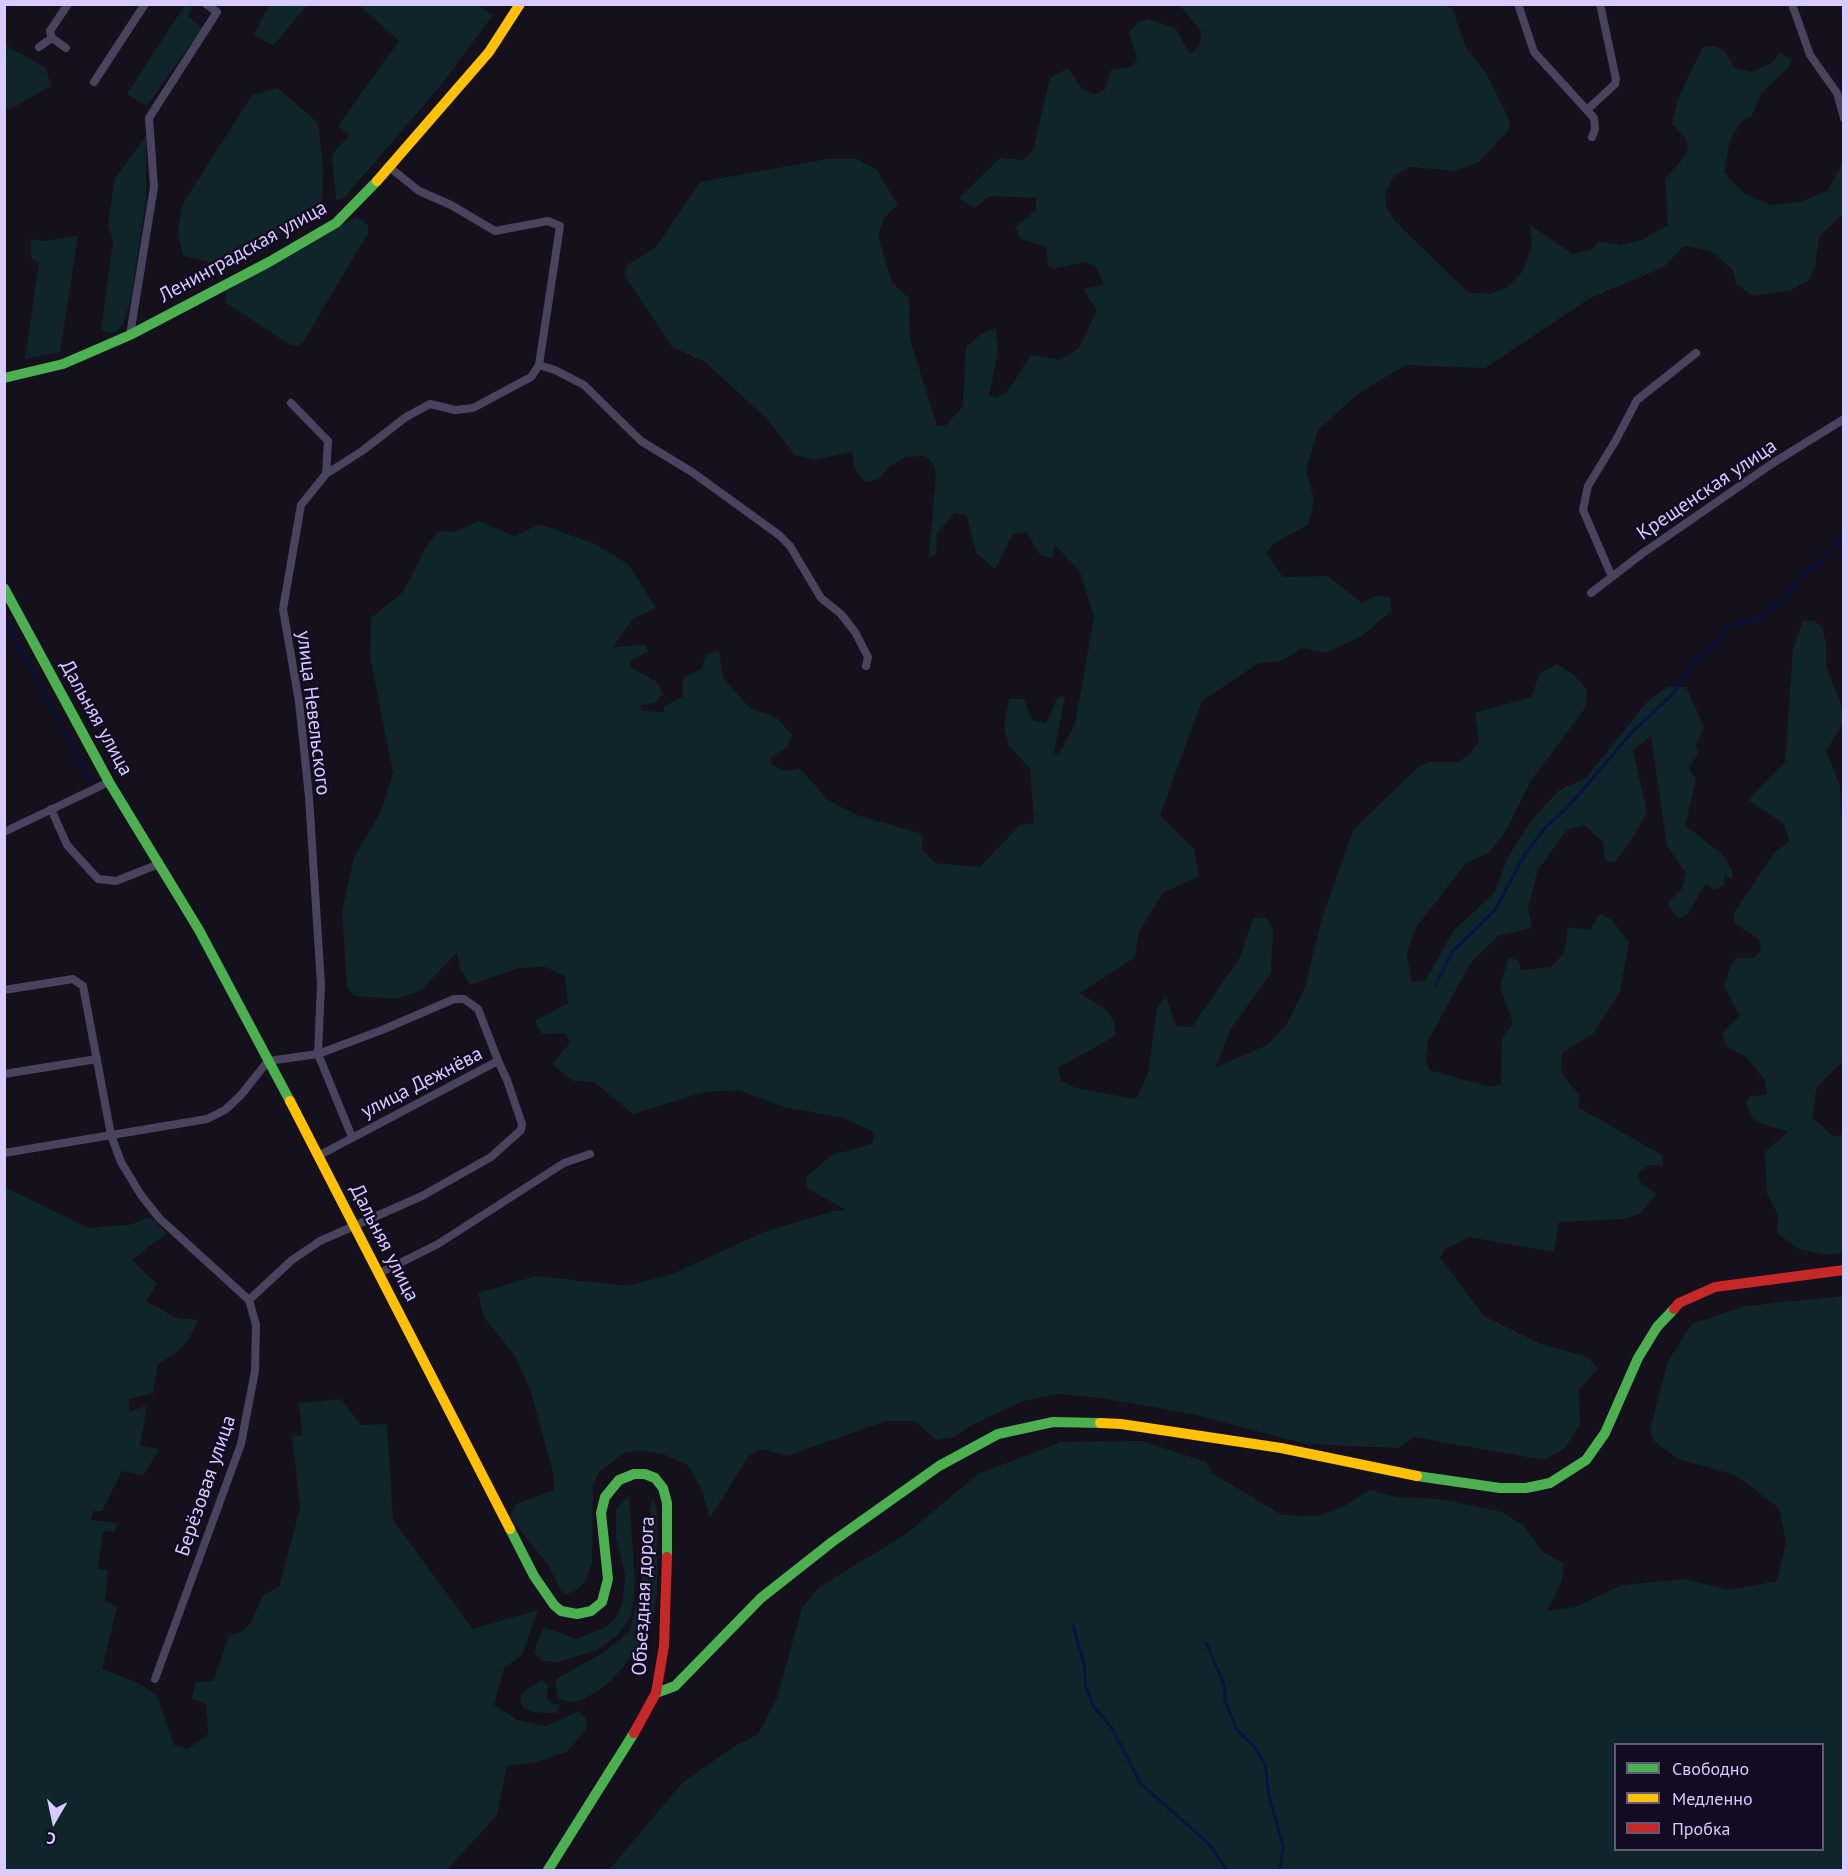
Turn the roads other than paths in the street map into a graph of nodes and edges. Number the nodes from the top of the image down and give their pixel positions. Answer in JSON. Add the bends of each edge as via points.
{"nodes":[{"id":1,"x":68,"y":4,"type":"edge"},
{"id":2,"x":145,"y":4,"type":"edge"},
{"id":3,"x":206,"y":4,"type":"edge"},
{"id":4,"x":520,"y":4,"type":"edge"},
{"id":5,"x":1518,"y":4,"type":"edge"},
{"id":6,"x":1600,"y":4,"type":"edge"},
{"id":7,"x":1792,"y":4,"type":"edge"},
{"id":8,"x":52,"y":38,"type":"junction"},
{"id":9,"x":39,"y":47,"type":"dead end"},
{"id":10,"x":66,"y":48,"type":"dead end"},
{"id":11,"x":94,"y":82,"type":"dead end"},
{"id":12,"x":1588,"y":109,"type":"junction"},
{"id":13,"x":1844,"y":118,"type":"edge"},
{"id":14,"x":1592,"y":137,"type":"dead end"},
{"id":15,"x":388,"y":166,"type":"junction"},
{"id":16,"x":130,"y":335,"type":"junction"},
{"id":17,"x":1696,"y":353,"type":"dead end"},
{"id":18,"x":539,"y":365,"type":"junction"},
{"id":19,"x":4,"y":378,"type":"edge"},
{"id":20,"x":291,"y":403,"type":"dead end"},
{"id":21,"x":1844,"y":419,"type":"edge"},
{"id":22,"x":326,"y":474,"type":"junction"},
{"id":23,"x":1612,"y":577,"type":"junction"},
{"id":24,"x":4,"y":588,"type":"edge"},
{"id":25,"x":1591,"y":592,"type":"dead end"},
{"id":26,"x":866,"y":666,"type":"dead end"},
{"id":27,"x":109,"y":782,"type":"junction"},
{"id":28,"x":51,"y":809,"type":"junction"},
{"id":29,"x":4,"y":832,"type":"edge"},
{"id":30,"x":159,"y":864,"type":"junction"},
{"id":31,"x":4,"y":990,"type":"edge"},
{"id":32,"x":318,"y":1054,"type":"junction"},
{"id":33,"x":97,"y":1059,"type":"junction"},
{"id":34,"x":268,"y":1061,"type":"junction"},
{"id":35,"x":499,"y":1063,"type":"junction"},
{"id":36,"x":4,"y":1074,"type":"edge"},
{"id":37,"x":111,"y":1135,"type":"junction"},
{"id":38,"x":352,"y":1137,"type":"junction"},
{"id":39,"x":4,"y":1153,"type":"edge"},
{"id":40,"x":590,"y":1154,"type":"dead end"},
{"id":41,"x":318,"y":1156,"type":"junction"},
{"id":42,"x":357,"y":1227,"type":"junction"},
{"id":43,"x":1844,"y":1270,"type":"edge"},
{"id":44,"x":380,"y":1273,"type":"junction"},
{"id":45,"x":249,"y":1300,"type":"junction"},
{"id":46,"x":591,"y":1611,"type":"joint"},
{"id":47,"x":155,"y":1679,"type":"dead end"},
{"id":48,"x":656,"y":1693,"type":"junction"},
{"id":49,"x":548,"y":1870,"type":"edge"}],
"edges":[{"from":1,"to":8,"type":"street","via":[[50,31]]},
{"from":2,"to":11,"type":"street"},
{"from":3,"to":16,"type":"street","via":[[217,12],[149,118],[154,187]]},
{"from":4,"to":15,"type":"street","name":"Ленинградская улица","via":[[489,52]]},
{"from":5,"to":12,"type":"street","via":[[1534,52]]},
{"from":6,"to":12,"type":"street","via":[[1616,79]]},
{"from":7,"to":13,"type":"street","via":[[1810,55],[1836,93]]},
{"from":8,"to":9,"type":"street"},
{"from":8,"to":10,"type":"street"},
{"from":12,"to":14,"type":"street","via":[[1594,118]]},
{"from":15,"to":16,"type":"street","name":"Ленинградская улица","via":[[336,223]]},
{"from":15,"to":18,"type":"street","via":[[419,191],[495,231],[548,221],[560,226]]},
{"from":16,"to":19,"type":"street","name":"Ленинградская улица","via":[[63,364]]},
{"from":17,"to":23,"type":"street","via":[[1636,400],[1588,486],[1583,510]]},
{"from":18,"to":22,"type":"street","name":"улица Невельского","via":[[531,377],[473,408],[455,410],[430,404]]},
{"from":18,"to":26,"type":"street","via":[[584,385],[641,441],[692,472],[779,535],[790,546],[820,598],[841,614],[855,632],[867,657]]},
{"from":20,"to":22,"type":"street","via":[[328,441]]},
{"from":21,"to":23,"type":"street","name":"Крещенская улица","via":[[1773,463]]},
{"from":22,"to":32,"type":"street","name":"улица Невельского","via":[[301,505],[283,609],[299,702],[309,797],[321,984]]},
{"from":23,"to":25,"type":"street","name":"Крещенская улица"},
{"from":24,"to":27,"type":"street","name":"Дальняя улица"},
{"from":27,"to":28,"type":"street"},
{"from":27,"to":30,"type":"street","name":"Дальняя улица"},
{"from":28,"to":29,"type":"street"},
{"from":28,"to":30,"type":"street","via":[[67,845],[98,879],[116,881]]},
{"from":30,"to":34,"type":"street","name":"Дальняя улица","via":[[199,930]]},
{"from":31,"to":33,"type":"street","via":[[79,981]]},
{"from":32,"to":34,"type":"street"},
{"from":32,"to":35,"type":"street","via":[[454,999],[464,999],[478,1009]]},
{"from":32,"to":38,"type":"street"},
{"from":33,"to":36,"type":"street"},
{"from":33,"to":37,"type":"street"},
{"from":34,"to":37,"type":"street","via":[[241,1095],[225,1110],[207,1119]]},
{"from":34,"to":41,"type":"street","name":"Дальняя улица"},
{"from":35,"to":38,"type":"street","name":"улица Дежнёва"},
{"from":35,"to":42,"type":"street","name":"улица Дежнёва","via":[[521,1130],[491,1157]]},
{"from":37,"to":39,"type":"street"},
{"from":37,"to":45,"type":"street","via":[[121,1162],[153,1210]]},
{"from":38,"to":41,"type":"street","name":"улица Дежнёва"},
{"from":40,"to":44,"type":"street","via":[[564,1163],[438,1244]]},
{"from":41,"to":42,"type":"street","name":"Дальняя улица"},
{"from":42,"to":44,"type":"street","name":"Дальняя улица"},
{"from":42,"to":45,"type":"street","via":[[320,1241]]},
{"from":43,"to":48,"type":"street","via":[[1715,1287],[1679,1302],[1638,1358],[1605,1433],[1586,1460],[1550,1483],[1526,1488],[1399,1474],[1281,1448],[1121,1424],[1053,1422],[998,1434],[939,1466],[832,1542],[761,1598],[675,1686]]},
{"from":44,"to":46,"type":"street","name":"Дальняя улица","via":[[534,1576],[561,1611]]},
{"from":45,"to":47,"type":"street","name":"Берёзовая улица","via":[[256,1325],[255,1371],[241,1444]]},
{"from":46,"to":48,"type":"street","name":"Объездная дорога","via":[[602,1602],[607,1586],[601,1521],[605,1497],[619,1480],[633,1474],[649,1475],[660,1482],[667,1503],[664,1646]]},
{"from":48,"to":49,"type":"street","name":"Объездная дорога"}]}
